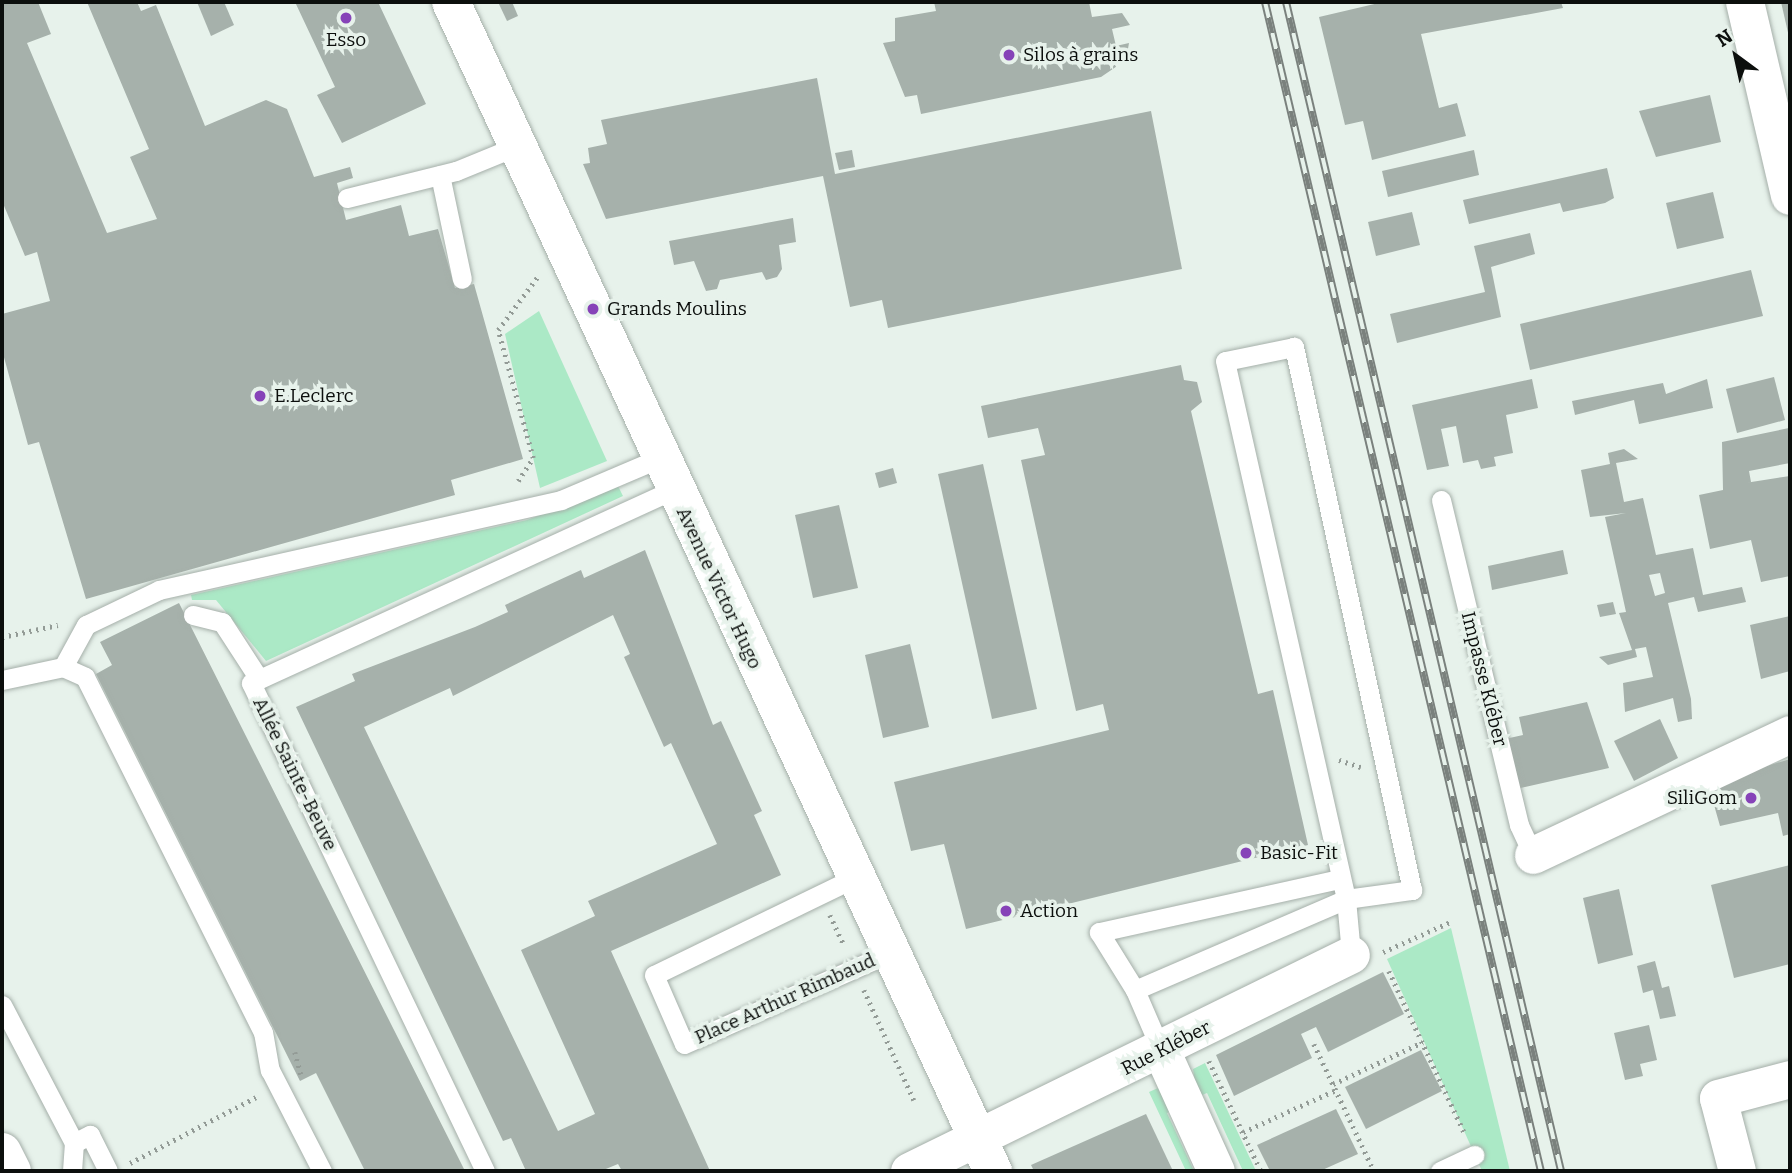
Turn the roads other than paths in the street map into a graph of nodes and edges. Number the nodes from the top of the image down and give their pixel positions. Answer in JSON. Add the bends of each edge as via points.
{"nodes":[{"id":1,"x":451,"y":2,"type":"edge"},
{"id":2,"x":1745,"y":2,"type":"edge"},
{"id":3,"x":517,"y":146,"type":"junction"},
{"id":4,"x":440,"y":175,"type":"junction"},
{"id":5,"x":1790,"y":196,"type":"edge"},
{"id":6,"x":347,"y":198,"type":"dead end"},
{"id":7,"x":462,"y":279,"type":"dead end"},
{"id":8,"x":666,"y":474,"type":"junction"},
{"id":9,"x":1441,"y":500,"type":"dead end"},
{"id":10,"x":193,"y":615,"type":"dead end"},
{"id":11,"x":63,"y":667,"type":"junction"},
{"id":12,"x":259,"y":679,"type":"junction"},
{"id":13,"x":2,"y":680,"type":"edge"},
{"id":14,"x":1790,"y":734,"type":"edge"},
{"id":15,"x":1533,"y":855,"type":"joint"},
{"id":16,"x":854,"y":878,"type":"junction"},
{"id":17,"x":1339,"y":879,"type":"junction"},
{"id":18,"x":1346,"y":899,"type":"junction"},
{"id":19,"x":889,"y":953,"type":"junction"},
{"id":20,"x":1351,"y":954,"type":"joint"},
{"id":21,"x":1135,"y":990,"type":"junction"},
{"id":22,"x":2,"y":1005,"type":"edge"},
{"id":23,"x":1161,"y":1050,"type":"junction"},
{"id":24,"x":1790,"y":1079,"type":"edge"},
{"id":25,"x":74,"y":1143,"type":"junction"},
{"id":26,"x":987,"y":1156,"type":"edge"},
{"id":27,"x":1474,"y":1156,"type":"road end"},
{"id":28,"x":114,"y":1170,"type":"edge"},
{"id":29,"x":72,"y":1171,"type":"edge"},
{"id":30,"x":322,"y":1171,"type":"edge"},
{"id":31,"x":485,"y":1171,"type":"edge"},
{"id":32,"x":909,"y":1171,"type":"edge"},
{"id":33,"x":1216,"y":1171,"type":"edge"},
{"id":34,"x":1440,"y":1171,"type":"edge"},
{"id":35,"x":1737,"y":1171,"type":"edge"}],
"edges":[{"from":1,"to":3,"type":"main road","name":"Avenue Victor Hugo"},
{"from":2,"to":5,"type":"main road"},
{"from":3,"to":4,"type":"lane"},
{"from":3,"to":8,"type":"main road","name":"Avenue Victor Hugo"},
{"from":4,"to":6,"type":"lane"},
{"from":4,"to":7,"type":"lane"},
{"from":8,"to":11,"type":"lane","via":[[159,590],[86,625]]},
{"from":8,"to":12,"type":"lane","name":"Allée Sainte-Beuve"},
{"from":8,"to":16,"type":"main road","name":"Avenue Victor Hugo"},
{"from":9,"to":15,"type":"lane","name":"Impasse Kléber","via":[[1519,825]]},
{"from":10,"to":12,"type":"lane","via":[[222,622]]},
{"from":11,"to":13,"type":"lane"},
{"from":11,"to":30,"type":"lane","via":[[76,669],[91,690],[263,1032],[270,1070]]},
{"from":12,"to":31,"type":"lane","name":"Allée Sainte-Beuve","via":[[251,683]]},
{"from":14,"to":15,"type":"street"},
{"from":16,"to":19,"type":"main road","name":"Avenue Victor Hugo"},
{"from":16,"to":19,"type":"lane","name":"Place Arthur Rimbaud","via":[[654,975],[684,1044]]},
{"from":17,"to":18,"type":"lane"},
{"from":17,"to":18,"type":"lane","via":[[1225,361],[1294,347],[1412,890]]},
{"from":17,"to":21,"type":"lane","via":[[1099,932]]},
{"from":18,"to":20,"type":"lane"},
{"from":18,"to":21,"type":"lane"},
{"from":19,"to":26,"type":"main road","name":"Avenue Victor Hugo"},
{"from":20,"to":23,"type":"street","name":"Rue Kléber"},
{"from":21,"to":23,"type":"lane"},
{"from":22,"to":25,"type":"lane"},
{"from":23,"to":26,"type":"street","name":"Rue Kléber"},
{"from":23,"to":33,"type":"street"},
{"from":24,"to":35,"type":"street","via":[[1718,1098]]},
{"from":25,"to":28,"type":"lane","via":[[90,1135]]},
{"from":25,"to":29,"type":"lane"},
{"from":26,"to":32,"type":"street","name":"Rue Kléber"},
{"from":27,"to":34,"type":"lane"}]}
